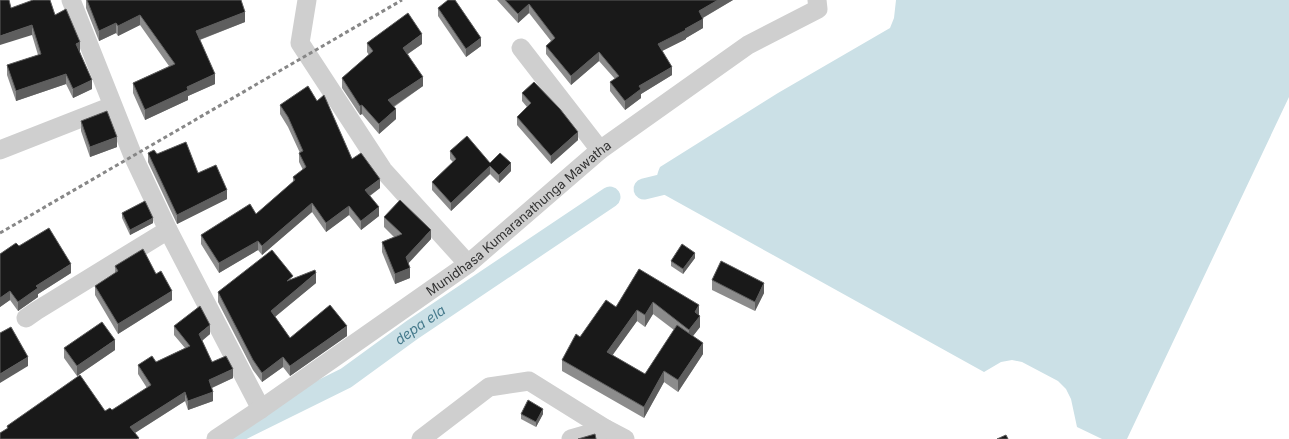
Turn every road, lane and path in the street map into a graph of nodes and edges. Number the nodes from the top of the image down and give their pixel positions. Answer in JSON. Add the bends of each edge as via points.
{"nodes":[{"id":1,"x":71,"y":0,"type":"edge"},
{"id":2,"x":307,"y":0,"type":"edge"},
{"id":3,"x":817,"y":0,"type":"edge"},
{"id":4,"x":521,"y":48,"type":"dead end"},
{"id":5,"x":112,"y":106,"type":"junction"},
{"id":6,"x":0,"y":150,"type":"edge"},
{"id":7,"x":600,"y":150,"type":"junction"},
{"id":8,"x":168,"y":230,"type":"junction"},
{"id":9,"x":468,"y":264,"type":"junction"},
{"id":10,"x":26,"y":318,"type":"dead end"},
{"id":11,"x":261,"y":409,"type":"junction"},
{"id":12,"x":606,"y":429,"type":"junction"},
{"id":13,"x":216,"y":439,"type":"edge"},
{"id":14,"x":422,"y":439,"type":"edge"},
{"id":15,"x":571,"y":439,"type":"edge"},
{"id":16,"x":625,"y":439,"type":"edge"}],
"edges":[{"from":1,"to":5,"type":"street"},
{"from":2,"to":9,"type":"street","via":[[300,43],[383,170]]},
{"from":3,"to":7,"type":"street","name":"Munidhasa Kumaranathunga Mawatha","via":[[818,9],[748,45]]},
{"from":4,"to":7,"type":"street"},
{"from":5,"to":6,"type":"street"},
{"from":5,"to":8,"type":"street"},
{"from":7,"to":9,"type":"street","name":"Munidhasa Kumaranathunga Mawatha"},
{"from":8,"to":10,"type":"street"},
{"from":8,"to":11,"type":"street"},
{"from":9,"to":11,"type":"street","name":"Munidhasa Kumaranathunga Mawatha"},
{"from":11,"to":13,"type":"street","name":"Munidhasa Kumaranathunga Mawatha"},
{"from":12,"to":14,"type":"street","via":[[529,381],[489,387]]},
{"from":12,"to":15,"type":"street"},
{"from":12,"to":16,"type":"street"}]}
